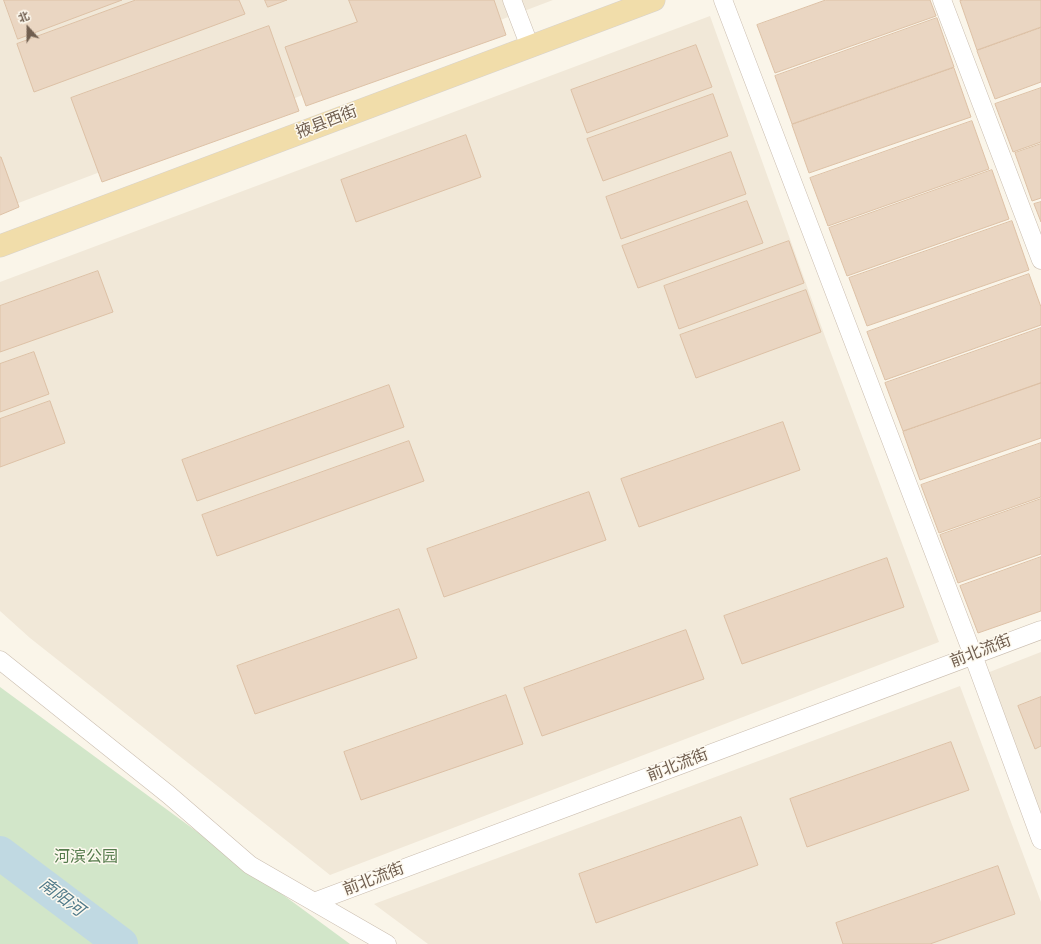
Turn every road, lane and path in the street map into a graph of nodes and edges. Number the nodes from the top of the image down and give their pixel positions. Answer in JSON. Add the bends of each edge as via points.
{"nodes":[{"id":1,"x":512,"y":0,"type":"edge"},
{"id":2,"x":654,"y":0,"type":"edge"},
{"id":3,"x":723,"y":0,"type":"edge"},
{"id":4,"x":942,"y":0,"type":"edge"},
{"id":5,"x":530,"y":47,"type":"junction"},
{"id":6,"x":0,"y":246,"type":"edge"},
{"id":7,"x":1041,"y":260,"type":"edge"},
{"id":8,"x":1041,"y":630,"type":"edge"},
{"id":9,"x":973,"y":655,"type":"junction"},
{"id":10,"x":0,"y":660,"type":"edge"},
{"id":11,"x":1041,"y":840,"type":"edge"},
{"id":12,"x":314,"y":902,"type":"junction"},
{"id":13,"x":387,"y":944,"type":"edge"}],
"edges":[{"from":1,"to":5,"type":"street"},
{"from":2,"to":5,"type":"main road","name":"掖县西街"},
{"from":3,"to":9,"type":"street"},
{"from":4,"to":7,"type":"street"},
{"from":5,"to":6,"type":"main road","name":"掖县西街"},
{"from":8,"to":9,"type":"street","name":"前北流街"},
{"from":9,"to":11,"type":"street"},
{"from":9,"to":12,"type":"street","name":"前北流街"},
{"from":10,"to":12,"type":"street","via":[[169,795],[250,865]]},
{"from":12,"to":13,"type":"street"}]}
